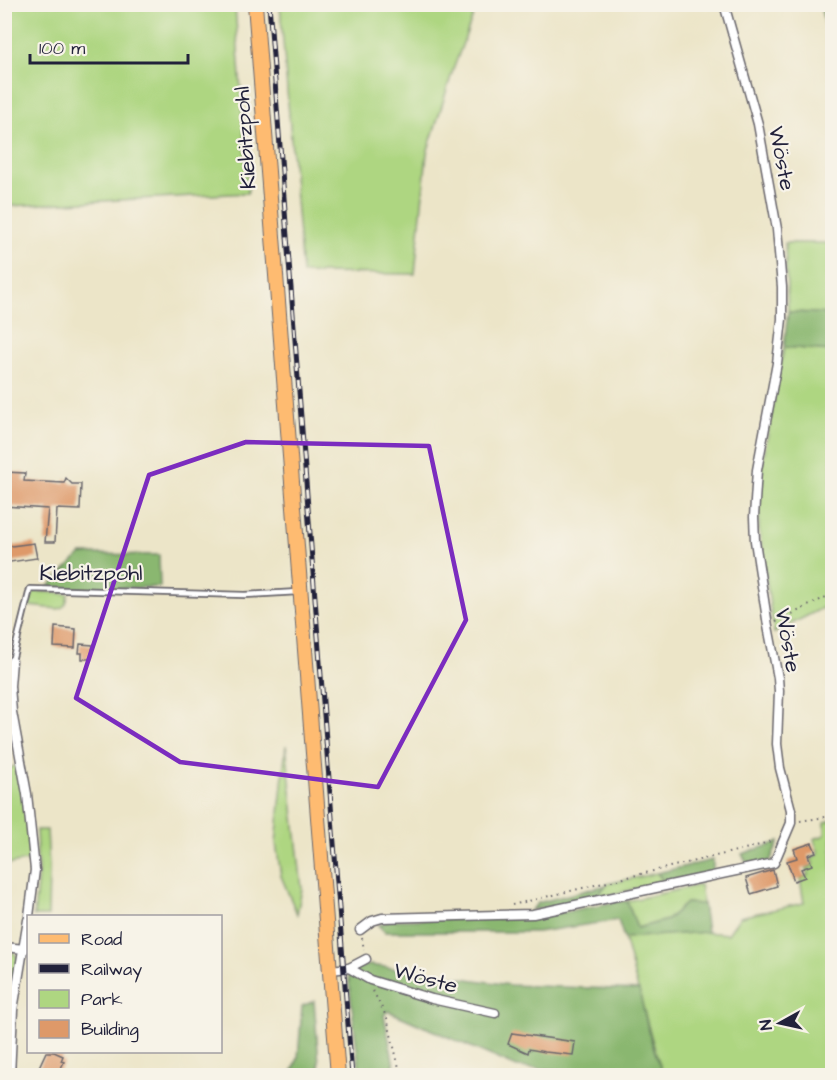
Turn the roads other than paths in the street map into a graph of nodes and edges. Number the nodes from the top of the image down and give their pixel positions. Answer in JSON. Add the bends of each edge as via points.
{"nodes":[{"id":1,"x":255,"y":4,"type":"edge"},
{"id":2,"x":724,"y":4,"type":"edge"},
{"id":3,"x":301,"y":592,"type":"junction"},
{"id":4,"x":12,"y":661,"type":"joint"},
{"id":5,"x":29,"y":915,"type":"edge"},
{"id":6,"x":360,"y":930,"type":"dead end"},
{"id":7,"x":27,"y":934,"type":"edge"},
{"id":8,"x":4,"y":947,"type":"edge"},
{"id":9,"x":25,"y":949,"type":"junction"},
{"id":10,"x":366,"y":959,"type":"dead end"},
{"id":11,"x":350,"y":968,"type":"junction"},
{"id":12,"x":325,"y":971,"type":"junction"},
{"id":13,"x":495,"y":1013,"type":"dead end"},
{"id":14,"x":10,"y":1076,"type":"edge"},
{"id":15,"x":339,"y":1076,"type":"edge"}],
"edges":[{"from":1,"to":3,"type":"main road","name":"Kiebitzpohl"},
{"from":2,"to":6,"type":"street","name":"Wöste","via":[[758,124],[777,229],[782,287],[777,363],[754,501],[755,541],[779,691],[777,744],[791,823],[774,863],[533,914],[382,918]]},
{"from":3,"to":4,"type":"lane","name":"Kiebitzpohl","via":[[245,596],[30,589]]},
{"from":3,"to":12,"type":"main road","name":"Kiebitzpohl"},
{"from":4,"to":5,"type":"street","name":"Kiebitzpohl","via":[[12,712],[27,794],[35,870]]},
{"from":7,"to":9,"type":"street","name":"Kiebitzpohl"},
{"from":8,"to":9,"type":"street"},
{"from":9,"to":14,"type":"street","name":"Kiebitzpohl","via":[[14,1010]]},
{"from":10,"to":11,"type":"street","name":"Wöste"},
{"from":11,"to":12,"type":"street","name":"Wöste"},
{"from":11,"to":13,"type":"street","name":"Wöste","via":[[369,980]]},
{"from":12,"to":15,"type":"main road","name":"Kiebitzpohl"}]}
